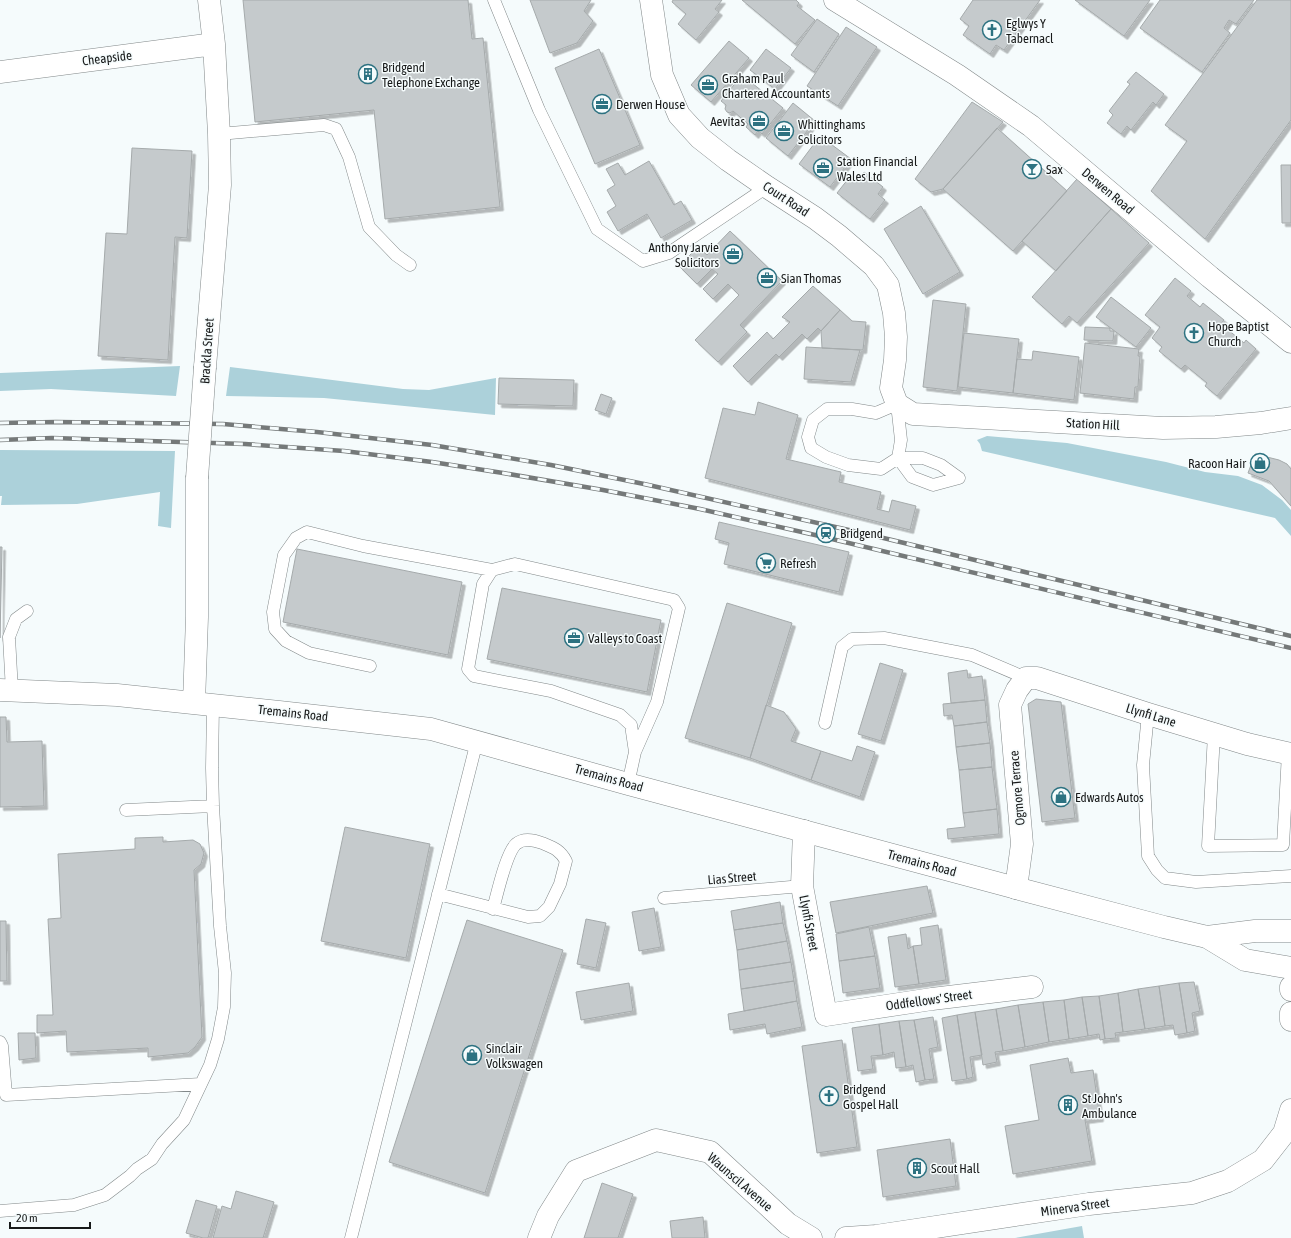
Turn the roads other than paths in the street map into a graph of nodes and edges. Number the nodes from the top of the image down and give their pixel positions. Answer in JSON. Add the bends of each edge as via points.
{"nodes":[{"id":1,"x":209,"y":0,"type":"edge"},
{"id":2,"x":494,"y":0,"type":"edge"},
{"id":3,"x":651,"y":0,"type":"edge"},
{"id":4,"x":835,"y":0,"type":"edge"},
{"id":5,"x":214,"y":44,"type":"junction"},
{"id":6,"x":0,"y":72,"type":"edge"},
{"id":7,"x":219,"y":134,"type":"junction"},
{"id":8,"x":767,"y":187,"type":"junction"},
{"id":9,"x":410,"y":265,"type":"dead end"},
{"id":10,"x":1291,"y":342,"type":"edge"},
{"id":11,"x":896,"y":404,"type":"junction"},
{"id":12,"x":1291,"y":418,"type":"edge"},
{"id":13,"x":492,"y":570,"type":"junction"},
{"id":14,"x":27,"y":611,"type":"dead end"},
{"id":15,"x":370,"y":666,"type":"dead end"},
{"id":16,"x":1021,"y":684,"type":"junction"},
{"id":17,"x":6,"y":690,"type":"edge"},
{"id":18,"x":204,"y":704,"type":"junction"},
{"id":19,"x":1148,"y":714,"type":"junction"},
{"id":20,"x":825,"y":723,"type":"dead end"},
{"id":21,"x":1214,"y":734,"type":"junction"},
{"id":22,"x":477,"y":741,"type":"junction"},
{"id":23,"x":636,"y":752,"type":"junction"},
{"id":24,"x":1289,"y":754,"type":"edge"},
{"id":25,"x":628,"y":784,"type":"junction"},
{"id":26,"x":214,"y":806,"type":"junction"},
{"id":27,"x":126,"y":810,"type":"dead end"},
{"id":28,"x":804,"y":831,"type":"junction"},
{"id":29,"x":1291,"y":876,"type":"edge"},
{"id":30,"x":802,"y":886,"type":"junction"},
{"id":31,"x":1016,"y":888,"type":"junction"},
{"id":32,"x":438,"y":894,"type":"junction"},
{"id":33,"x":664,"y":898,"type":"dead end"},
{"id":34,"x":493,"y":909,"type":"junction"},
{"id":35,"x":1291,"y":931,"type":"edge"},
{"id":36,"x":1207,"y":937,"type":"junction"},
{"id":37,"x":1291,"y":968,"type":"edge"},
{"id":38,"x":1032,"y":987,"type":"dead end"},
{"id":39,"x":1291,"y":1013,"type":"edge"},
{"id":40,"x":826,"y":1014,"type":"joint"},
{"id":41,"x":1291,"y":1020,"type":"edge"},
{"id":42,"x":0,"y":1042,"type":"edge"},
{"id":43,"x":201,"y":1084,"type":"junction"},
{"id":44,"x":1291,"y":1110,"type":"edge"},
{"id":45,"x":1288,"y":1135,"type":"edge"},
{"id":46,"x":0,"y":1211,"type":"edge"},
{"id":47,"x":785,"y":1231,"type":"edge"},
{"id":48,"x":351,"y":1238,"type":"edge"},
{"id":49,"x":539,"y":1238,"type":"edge"},
{"id":50,"x":811,"y":1238,"type":"edge"},
{"id":51,"x":846,"y":1238,"type":"edge"}],
"edges":[{"from":1,"to":5,"type":"street","name":"Brackla Street"},
{"from":2,"to":8,"type":"lane","via":[[539,110],[597,229],[643,261],[669,253]]},
{"from":3,"to":8,"type":"street","name":"Court Road","via":[[662,75],[679,115],[700,138]]},
{"from":4,"to":10,"type":"street","name":"Derwen Road","via":[[957,75],[1031,126]]},
{"from":5,"to":6,"type":"street","name":"Cheapside"},
{"from":5,"to":7,"type":"street","name":"Brackla Street"},
{"from":7,"to":9,"type":"lane","via":[[324,125],[336,129],[349,157],[369,227],[396,255]]},
{"from":7,"to":18,"type":"street","name":"Brackla Street","bridge":true,"via":[[220,185],[197,478],[197,617]]},
{"from":8,"to":11,"type":"street","name":"Court Road","via":[[839,236],[874,266],[888,285],[896,337],[891,388]]},
{"from":11,"to":11,"type":"lane","via":[[901,440],[898,458],[881,469],[848,465],[811,448],[808,437],[813,420],[827,409],[852,408],[876,414]]},
{"from":11,"to":12,"type":"street","name":"Station Hill","via":[[913,414],[1163,428],[1216,427]]},
{"from":13,"to":15,"type":"lane","via":[[363,546],[307,532],[296,538],[284,555],[274,612],[275,629],[286,641],[309,653]]},
{"from":13,"to":23,"type":"lane","via":[[483,584],[468,669],[474,676],[551,691],[620,715],[631,725]]},
{"from":13,"to":23,"type":"lane","via":[[515,564],[674,600],[679,608],[657,702]]},
{"from":14,"to":17,"type":"lane","via":[[16,619],[9,637]]},
{"from":16,"to":19,"type":"street","name":"Llynfi Lane","via":[[1037,678]]},
{"from":16,"to":20,"type":"lane","via":[[972,655],[884,638],[852,639],[842,647]]},
{"from":16,"to":31,"type":"street","name":"Ogmore Terrace","via":[[1010,705],[1022,844]]},
{"from":17,"to":18,"type":"street","name":"Tremains Road","via":[[117,695]]},
{"from":18,"to":22,"type":"street","name":"Tremains Road","via":[[431,729]]},
{"from":18,"to":26,"type":"lane"},
{"from":19,"to":21,"type":"street","name":"Llynfi Lane"},
{"from":19,"to":29,"type":"lane","via":[[1143,765],[1148,856],[1157,870],[1165,878],[1196,882]]},
{"from":21,"to":24,"type":"street","name":"Llynfi Lane"},
{"from":21,"to":24,"type":"lane","via":[[1208,846],[1283,845]]},
{"from":22,"to":25,"type":"street","name":"Tremains Road"},
{"from":22,"to":32,"type":"lane"},
{"from":23,"to":25,"type":"lane"},
{"from":25,"to":28,"type":"street","name":"Tremains Road"},
{"from":26,"to":27,"type":"lane"},
{"from":26,"to":43,"type":"lane","via":[[225,973],[224,1007],[218,1039]]},
{"from":28,"to":30,"type":"street","name":"Llynfi Street"},
{"from":28,"to":31,"type":"street","name":"Tremains Road"},
{"from":30,"to":33,"type":"lane","name":"Lias Street"},
{"from":30,"to":40,"type":"street","name":"Llynfi Street"},
{"from":31,"to":36,"type":"street","name":"Tremains Road"},
{"from":32,"to":34,"type":"lane"},
{"from":32,"to":48,"type":"lane"},
{"from":34,"to":34,"type":"lane","via":[[528,917],[540,916],[549,907],[560,884],[566,861],[562,853],[537,841],[525,840],[515,844],[508,857]]},
{"from":35,"to":36,"type":"street","name":"Tremains Road","via":[[1255,931]]},
{"from":36,"to":37,"type":"street","name":"Tremains Road","via":[[1244,960]]},
{"from":38,"to":40,"type":"street","name":"Oddfellows' Street"},
{"from":39,"to":41,"type":"street"},
{"from":42,"to":43,"type":"lane","via":[[6,1095]]},
{"from":43,"to":46,"type":"lane","via":[[184,1120],[152,1159],[105,1195],[74,1205]]},
{"from":44,"to":45,"type":"street","name":"Minerva Street"},
{"from":45,"to":51,"type":"street","name":"Minerva Street","via":[[1263,1160],[1228,1181],[1192,1193],[1089,1204],[876,1236]]},
{"from":47,"to":49,"type":"street","name":"Waunscil Avenue","via":[[710,1152],[656,1140],[576,1171],[548,1216]]},
{"from":47,"to":50,"type":"street","name":"Waunscil Avenue"}]}
